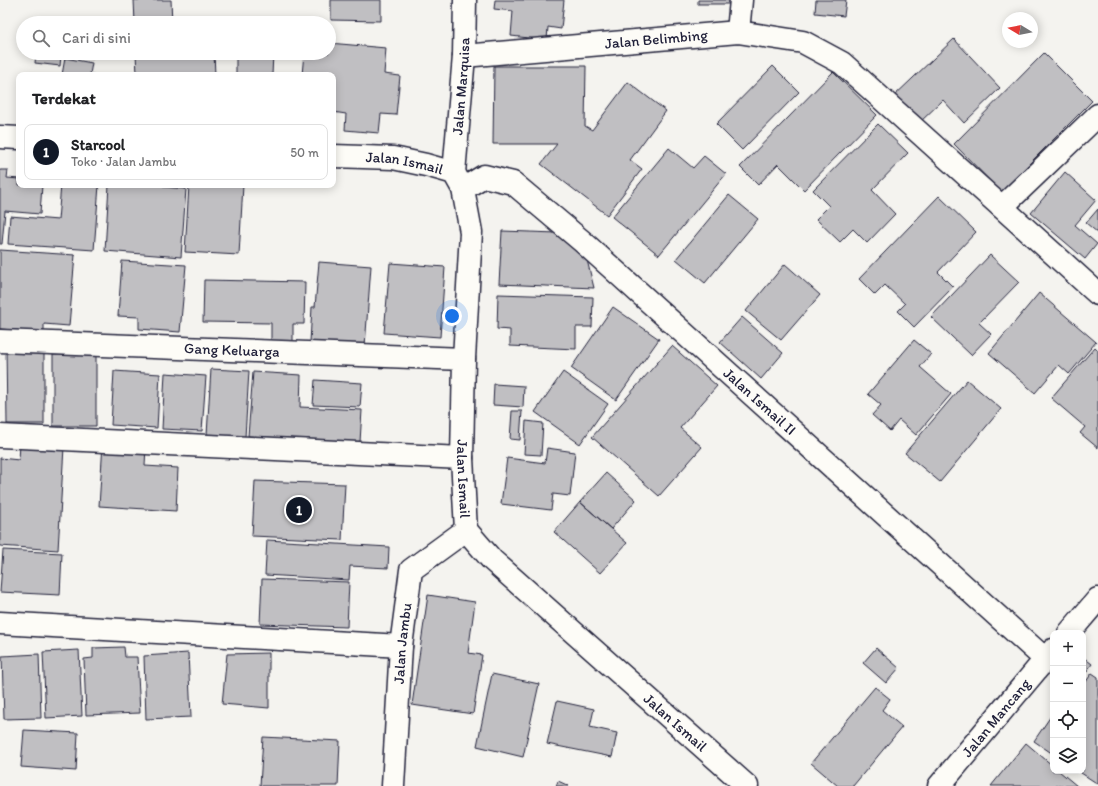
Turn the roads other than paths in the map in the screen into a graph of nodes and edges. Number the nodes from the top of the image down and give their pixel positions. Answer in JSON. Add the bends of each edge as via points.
{"nodes":[{"id":1,"x":465,"y":0,"type":"edge"},
{"id":2,"x":741,"y":0,"type":"edge"},
{"id":3,"x":738,"y":32,"type":"junction"},
{"id":4,"x":464,"y":56,"type":"junction"},
{"id":5,"x":1098,"y":115,"type":"edge"},
{"id":6,"x":0,"y":137,"type":"edge"},
{"id":7,"x":16,"y":138,"type":"edge"},
{"id":8,"x":336,"y":156,"type":"edge"},
{"id":9,"x":459,"y":181,"type":"junction"},
{"id":10,"x":1002,"y":207,"type":"junction"},
{"id":11,"x":1098,"y":294,"type":"edge"},
{"id":12,"x":0,"y":341,"type":"edge"},
{"id":13,"x":464,"y":359,"type":"junction"},
{"id":14,"x":0,"y":436,"type":"edge"},
{"id":15,"x":462,"y":458,"type":"junction"},
{"id":16,"x":466,"y":530,"type":"junction"},
{"id":17,"x":1098,"y":599,"type":"edge"},
{"id":18,"x":0,"y":623,"type":"edge"},
{"id":19,"x":1072,"y":630,"type":"edge"},
{"id":20,"x":401,"y":646,"type":"junction"},
{"id":21,"x":1049,"y":654,"type":"edge"},
{"id":22,"x":393,"y":786,"type":"edge"},
{"id":23,"x":747,"y":786,"type":"edge"},
{"id":24,"x":939,"y":786,"type":"edge"}],
"edges":[{"from":1,"to":4,"type":"street","name":"Jalan Marquisa"},
{"from":2,"to":3,"type":"street"},
{"from":3,"to":4,"type":"street","name":"Jalan Belimbing"},
{"from":3,"to":10,"type":"street","name":"Jalan Belimbing","via":[[803,42],[842,63]]},
{"from":4,"to":9,"type":"street","name":"Jalan Marquisa"},
{"from":5,"to":10,"type":"street"},
{"from":6,"to":7,"type":"street"},
{"from":8,"to":9,"type":"street","name":"Jalan Ismail","via":[[393,158],[426,164]]},
{"from":9,"to":13,"type":"street","name":"Jalan Ismail","via":[[471,232]]},
{"from":9,"to":21,"type":"street","name":"Jalan Ismail II","via":[[484,176],[513,183]]},
{"from":10,"to":11,"type":"street","name":"Jalan Belimbing"},
{"from":12,"to":13,"type":"street","name":"Gang Keluarga"},
{"from":13,"to":15,"type":"street","name":"Jalan Ismail"},
{"from":14,"to":15,"type":"street"},
{"from":15,"to":16,"type":"street","name":"Jalan Ismail"},
{"from":16,"to":20,"type":"street","name":"Jalan Jambu","via":[[411,570]]},
{"from":16,"to":23,"type":"street","name":"Jalan Ismail","via":[[492,560]]},
{"from":17,"to":19,"type":"street"},
{"from":18,"to":20,"type":"street"},
{"from":20,"to":22,"type":"street","name":"Jalan Jambu"},
{"from":21,"to":24,"type":"street","name":"Jalan Mancang"}]}
